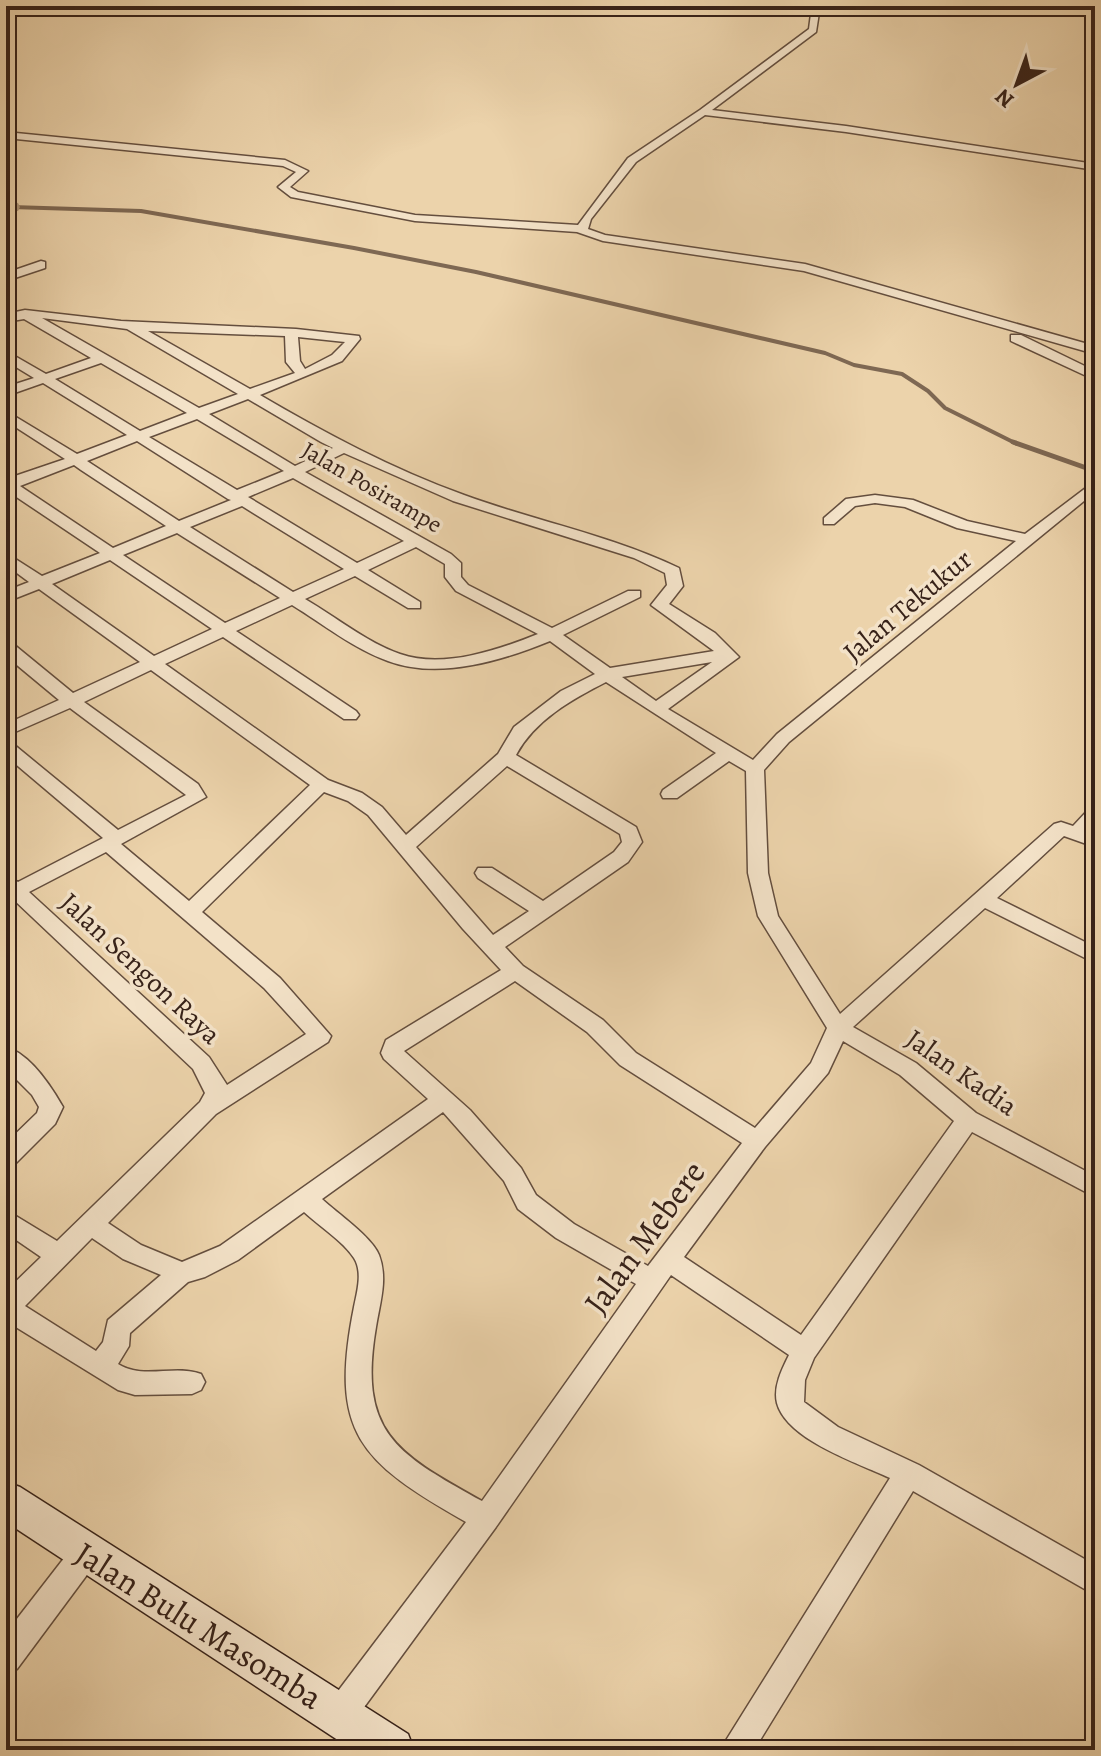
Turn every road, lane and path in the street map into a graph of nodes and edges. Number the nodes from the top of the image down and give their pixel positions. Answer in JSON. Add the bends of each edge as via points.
{"nodes":[{"id":1,"x":816,"y":6,"type":"edge"},
{"id":2,"x":703,"y":112,"type":"junction"},
{"id":3,"x":6,"y":135,"type":"edge"},
{"id":4,"x":1095,"y":167,"type":"edge"},
{"id":5,"x":582,"y":229,"type":"junction"},
{"id":6,"x":41,"y":265,"type":"dead end"},
{"id":7,"x":6,"y":277,"type":"edge"},
{"id":8,"x":967,"y":313,"type":"junction"},
{"id":9,"x":25,"y":314,"type":"junction"},
{"id":10,"x":6,"y":318,"type":"edge"},
{"id":11,"x":131,"y":326,"type":"junction"},
{"id":12,"x":291,"y":335,"type":"junction"},
{"id":13,"x":1095,"y":350,"type":"edge"},
{"id":14,"x":6,"y":355,"type":"edge"},
{"id":15,"x":103,"y":358,"type":"junction"},
{"id":16,"x":303,"y":374,"type":"junction"},
{"id":17,"x":1095,"y":376,"type":"edge"},
{"id":18,"x":45,"y":378,"type":"junction"},
{"id":19,"x":6,"y":392,"type":"edge"},
{"id":20,"x":252,"y":393,"type":"junction"},
{"id":21,"x":197,"y":413,"type":"junction"},
{"id":22,"x":6,"y":415,"type":"edge"},
{"id":23,"x":140,"y":437,"type":"junction"},
{"id":24,"x":344,"y":448,"type":"junction"},
{"id":25,"x":77,"y":459,"type":"junction"},
{"id":26,"x":292,"y":472,"type":"junction"},
{"id":27,"x":7,"y":485,"type":"edge"},
{"id":28,"x":1095,"y":485,"type":"edge"},
{"id":29,"x":237,"y":498,"type":"junction"},
{"id":30,"x":829,"y":521,"type":"dead end"},
{"id":31,"x":179,"y":526,"type":"junction"},
{"id":32,"x":1026,"y":539,"type":"junction"},
{"id":33,"x":417,"y":541,"type":"junction"},
{"id":34,"x":110,"y":556,"type":"junction"},
{"id":35,"x":6,"y":558,"type":"edge"},
{"id":36,"x":355,"y":570,"type":"junction"},
{"id":37,"x":40,"y":583,"type":"junction"},
{"id":38,"x":634,"y":594,"type":"dead end"},
{"id":39,"x":6,"y":597,"type":"edge"},
{"id":40,"x":293,"y":599,"type":"junction"},
{"id":41,"x":414,"y":605,"type":"dead end"},
{"id":42,"x":222,"y":631,"type":"junction"},
{"id":43,"x":551,"y":634,"type":"junction"},
{"id":44,"x":6,"y":647,"type":"edge"},
{"id":45,"x":729,"y":654,"type":"junction"},
{"id":46,"x":151,"y":664,"type":"junction"},
{"id":47,"x":608,"y":674,"type":"junction"},
{"id":48,"x":73,"y":702,"type":"junction"},
{"id":49,"x":656,"y":709,"type":"junction"},
{"id":50,"x":350,"y":715,"type":"dead end"},
{"id":51,"x":6,"y":731,"type":"edge"},
{"id":52,"x":6,"y":747,"type":"edge"},
{"id":53,"x":729,"y":752,"type":"junction"},
{"id":54,"x":506,"y":757,"type":"junction"},
{"id":55,"x":755,"y":769,"type":"junction"},
{"id":56,"x":321,"y":784,"type":"junction"},
{"id":57,"x":670,"y":794,"type":"dead end"},
{"id":58,"x":1095,"y":814,"type":"edge"},
{"id":59,"x":1086,"y":837,"type":"edge"},
{"id":60,"x":112,"y":841,"type":"junction"},
{"id":61,"x":404,"y":847,"type":"junction"},
{"id":62,"x":485,"y":873,"type":"dead end"},
{"id":63,"x":9,"y":890,"type":"edge"},
{"id":64,"x":983,"y":899,"type":"junction"},
{"id":65,"x":542,"y":910,"type":"junction"},
{"id":66,"x":190,"y":912,"type":"junction"},
{"id":67,"x":492,"y":946,"type":"junction"},
{"id":68,"x":1095,"y":956,"type":"edge"},
{"id":69,"x":515,"y":971,"type":"junction"},
{"id":70,"x":838,"y":1028,"type":"junction"},
{"id":71,"x":6,"y":1055,"type":"edge"},
{"id":72,"x":443,"y":1100,"type":"junction"},
{"id":73,"x":208,"y":1108,"type":"junction"},
{"id":74,"x":968,"y":1119,"type":"junction"},
{"id":75,"x":757,"y":1141,"type":"junction"},
{"id":76,"x":6,"y":1158,"type":"edge"},
{"id":77,"x":1095,"y":1187,"type":"edge"},
{"id":78,"x":305,"y":1198,"type":"junction"},
{"id":79,"x":6,"y":1220,"type":"edge"},
{"id":80,"x":92,"y":1225,"type":"junction"},
{"id":81,"x":59,"y":1256,"type":"junction"},
{"id":82,"x":669,"y":1260,"type":"junction"},
{"id":83,"x":181,"y":1273,"type":"junction"},
{"id":84,"x":652,"y":1281,"type":"junction"},
{"id":85,"x":6,"y":1308,"type":"edge"},
{"id":86,"x":804,"y":1351,"type":"junction"},
{"id":87,"x":100,"y":1366,"type":"junction"},
{"id":88,"x":192,"y":1382,"type":"dead end"},
{"id":89,"x":908,"y":1474,"type":"junction"},
{"id":90,"x":6,"y":1500,"type":"edge"},
{"id":91,"x":486,"y":1518,"type":"junction"},
{"id":92,"x":85,"y":1554,"type":"junction"},
{"id":93,"x":1095,"y":1581,"type":"edge"},
{"id":94,"x":6,"y":1658,"type":"edge"},
{"id":95,"x":340,"y":1714,"type":"junction"},
{"id":96,"x":392,"y":1750,"type":"edge"},
{"id":97,"x":736,"y":1750,"type":"edge"}],
"edges":[{"from":1,"to":2,"type":"street","via":[[813,30]]},
{"from":2,"to":4,"type":"street"},
{"from":2,"to":5,"type":"street","via":[[632,160]]},
{"from":3,"to":5,"type":"street","via":[[285,163],[303,171],[283,187],[295,195],[415,218]]},
{"from":5,"to":8,"type":"street","via":[[603,238],[805,268]]},
{"from":6,"to":7,"type":"street"},
{"from":8,"to":13,"type":"street"},
{"from":8,"to":17,"type":"street"},
{"from":9,"to":10,"type":"street"},
{"from":9,"to":11,"type":"street"},
{"from":9,"to":15,"type":"street","name":"Jalan Posirampe"},
{"from":11,"to":12,"type":"street"},
{"from":11,"to":20,"type":"street"},
{"from":12,"to":16,"type":"street","via":[[293,362]]},
{"from":12,"to":16,"type":"street","via":[[354,339],[337,358]]},
{"from":14,"to":18,"type":"street"},
{"from":15,"to":18,"type":"street"},
{"from":15,"to":21,"type":"street","name":"Jalan Posirampe"},
{"from":16,"to":20,"type":"street"},
{"from":18,"to":19,"type":"street"},
{"from":18,"to":23,"type":"street"},
{"from":20,"to":21,"type":"street"},
{"from":20,"to":24,"type":"street"},
{"from":21,"to":23,"type":"street"},
{"from":21,"to":26,"type":"street","name":"Jalan Posirampe"},
{"from":22,"to":25,"type":"street"},
{"from":23,"to":25,"type":"street"},
{"from":23,"to":29,"type":"street"},
{"from":24,"to":26,"type":"street"},
{"from":24,"to":45,"type":"street","via":[[449,494],[666,567],[675,575],[675,586],[659,605]]},
{"from":25,"to":27,"type":"street"},
{"from":25,"to":31,"type":"street"},
{"from":26,"to":29,"type":"street"},
{"from":26,"to":33,"type":"street","name":"Jalan Posirampe"},
{"from":27,"to":34,"type":"street"},
{"from":28,"to":32,"type":"street","name":"Jalan Tekukur"},
{"from":29,"to":31,"type":"street"},
{"from":29,"to":36,"type":"street"},
{"from":30,"to":32,"type":"street","via":[[851,502],[875,499],[908,503],[962,525]]},
{"from":31,"to":34,"type":"street"},
{"from":31,"to":40,"type":"street"},
{"from":32,"to":55,"type":"street","name":"Jalan Tekukur","via":[[783,738]]},
{"from":33,"to":36,"type":"street"},
{"from":33,"to":43,"type":"street","name":"Jalan Posirampe","via":[[452,561],[450,574],[462,588]]},
{"from":34,"to":37,"type":"street"},
{"from":34,"to":42,"type":"street"},
{"from":35,"to":37,"type":"street"},
{"from":36,"to":40,"type":"street"},
{"from":36,"to":41,"type":"street"},
{"from":37,"to":39,"type":"street"},
{"from":37,"to":46,"type":"street"},
{"from":38,"to":43,"type":"street"},
{"from":40,"to":42,"type":"street"},
{"from":40,"to":43,"type":"street","via":[[399,661],[482,659]]},
{"from":42,"to":46,"type":"street"},
{"from":42,"to":50,"type":"street"},
{"from":43,"to":47,"type":"street","name":"Jalan Posirampe"},
{"from":44,"to":48,"type":"street"},
{"from":45,"to":47,"type":"street"},
{"from":45,"to":49,"type":"street"},
{"from":46,"to":48,"type":"street"},
{"from":46,"to":56,"type":"street"},
{"from":47,"to":49,"type":"street","name":"Jalan Posirampe"},
{"from":47,"to":54,"type":"street","via":[[567,695],[520,731]]},
{"from":48,"to":51,"type":"street"},
{"from":48,"to":60,"type":"street","via":[[197,794]]},
{"from":49,"to":53,"type":"street","name":"Jalan Posirampe"},
{"from":52,"to":60,"type":"street"},
{"from":53,"to":55,"type":"street","name":"Jalan Posirampe"},
{"from":53,"to":57,"type":"street"},
{"from":54,"to":61,"type":"street"},
{"from":54,"to":65,"type":"street","via":[[632,837],[621,857]]},
{"from":55,"to":70,"type":"street","via":[[758,873],[768,916]]},
{"from":56,"to":61,"type":"street","via":[[375,811]]},
{"from":56,"to":66,"type":"street"},
{"from":58,"to":59,"type":"street"},
{"from":59,"to":64,"type":"street","via":[[1059,829]]},
{"from":60,"to":63,"type":"street"},
{"from":60,"to":66,"type":"street"},
{"from":61,"to":67,"type":"street"},
{"from":62,"to":65,"type":"street"},
{"from":63,"to":73,"type":"street","name":"Jalan Sengon Raya","via":[[201,1063],[216,1088]]},
{"from":64,"to":68,"type":"street"},
{"from":64,"to":70,"type":"street"},
{"from":65,"to":67,"type":"street"},
{"from":66,"to":73,"type":"street","via":[[279,990],[320,1036]]},
{"from":67,"to":69,"type":"street"},
{"from":69,"to":72,"type":"street","via":[[391,1049]]},
{"from":69,"to":75,"type":"street","via":[[595,1026],[628,1059]]},
{"from":70,"to":74,"type":"street","name":"Jalan Kadia","via":[[908,1069]]},
{"from":70,"to":75,"type":"street","name":"Jalan Mebere","via":[[820,1067]]},
{"from":71,"to":76,"type":"street","via":[[51,1107],[47,1118]]},
{"from":72,"to":78,"type":"street"},
{"from":72,"to":84,"type":"street","via":[[513,1175],[527,1202],[565,1231]]},
{"from":73,"to":80,"type":"street"},
{"from":74,"to":77,"type":"street","name":"Jalan Kadia"},
{"from":74,"to":86,"type":"street"},
{"from":75,"to":82,"type":"street","name":"Jalan Mebere"},
{"from":78,"to":83,"type":"street","via":[[229,1253]]},
{"from":78,"to":91,"type":"street","via":[[366,1254],[371,1266],[356,1374],[365,1423],[378,1445],[410,1473]]},
{"from":79,"to":81,"type":"street"},
{"from":80,"to":81,"type":"street"},
{"from":80,"to":83,"type":"street","via":[[132,1252]]},
{"from":81,"to":85,"type":"street"},
{"from":82,"to":84,"type":"street","name":"Jalan Mebere"},
{"from":82,"to":86,"type":"street"},
{"from":83,"to":87,"type":"street","via":[[117,1328],[116,1346]]},
{"from":84,"to":91,"type":"street","name":"Jalan Mebere"},
{"from":85,"to":87,"type":"street"},
{"from":86,"to":89,"type":"street","via":[[789,1394],[799,1417]]},
{"from":87,"to":88,"type":"street","via":[[135,1383]]},
{"from":89,"to":93,"type":"street"},
{"from":89,"to":97,"type":"street"},
{"from":90,"to":92,"type":"street","name":"Jalan Bulu Masomba"},
{"from":91,"to":95,"type":"street","name":"Jalan Mebere"},
{"from":92,"to":94,"type":"street"},
{"from":92,"to":95,"type":"street","name":"Jalan Bulu Masomba"},
{"from":95,"to":96,"type":"street","name":"Jalan Bulu Masomba"}]}
